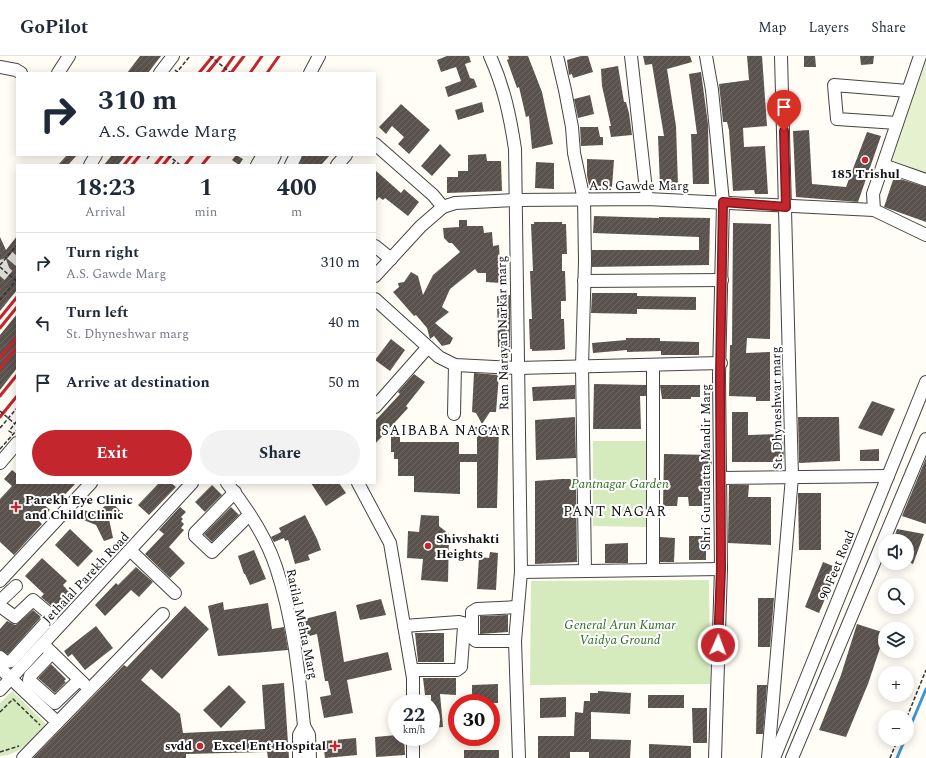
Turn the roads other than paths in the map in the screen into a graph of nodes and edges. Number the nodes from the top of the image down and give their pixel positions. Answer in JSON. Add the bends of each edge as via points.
{"nodes":[{"id":1,"x":69,"y":56,"type":"edge"},
{"id":2,"x":173,"y":56,"type":"edge"},
{"id":3,"x":319,"y":56,"type":"edge"},
{"id":4,"x":490,"y":56,"type":"edge"},
{"id":5,"x":557,"y":56,"type":"edge"},
{"id":6,"x":631,"y":56,"type":"edge"},
{"id":7,"x":706,"y":56,"type":"edge"},
{"id":8,"x":781,"y":56,"type":"edge"},
{"id":9,"x":920,"y":56,"type":"edge"},
{"id":10,"x":0,"y":67,"type":"edge"},
{"id":11,"x":19,"y":72,"type":"edge"},
{"id":12,"x":59,"y":72,"type":"edge"},
{"id":13,"x":161,"y":72,"type":"edge"},
{"id":14,"x":311,"y":72,"type":"edge"},
{"id":15,"x":908,"y":91,"type":"junction"},
{"id":16,"x":897,"y":123,"type":"junction"},
{"id":17,"x":376,"y":145,"type":"edge"},
{"id":18,"x":345,"y":156,"type":"edge"},
{"id":19,"x":338,"y":164,"type":"edge"},
{"id":20,"x":883,"y":165,"type":"junction"},
{"id":21,"x":926,"y":180,"type":"edge"},
{"id":22,"x":647,"y":199,"type":"junction"},
{"id":23,"x":515,"y":200,"type":"junction"},
{"id":24,"x":584,"y":200,"type":"junction"},
{"id":25,"x":723,"y":202,"type":"junction"},
{"id":26,"x":443,"y":207,"type":"junction"},
{"id":27,"x":786,"y":207,"type":"junction"},
{"id":28,"x":874,"y":210,"type":"junction"},
{"id":29,"x":926,"y":235,"type":"edge"},
{"id":30,"x":376,"y":247,"type":"edge"},
{"id":31,"x":391,"y":259,"type":"junction"},
{"id":32,"x":376,"y":275,"type":"edge"},
{"id":33,"x":722,"y":280,"type":"junction"},
{"id":34,"x":584,"y":281,"type":"junction"},
{"id":35,"x":376,"y":300,"type":"edge"},
{"id":36,"x":428,"y":348,"type":"junction"},
{"id":37,"x":721,"y":363,"type":"junction"},
{"id":38,"x":653,"y":364,"type":"junction"},
{"id":39,"x":455,"y":365,"type":"junction"},
{"id":40,"x":582,"y":366,"type":"junction"},
{"id":41,"x":516,"y":368,"type":"junction"},
{"id":42,"x":926,"y":382,"type":"edge"},
{"id":43,"x":376,"y":406,"type":"edge"},
{"id":44,"x":454,"y":414,"type":"dead end"},
{"id":45,"x":15,"y":439,"type":"edge"},
{"id":46,"x":925,"y":443,"type":"edge"},
{"id":47,"x":0,"y":463,"type":"edge"},
{"id":48,"x":888,"y":476,"type":"junction"},
{"id":49,"x":792,"y":477,"type":"junction"},
{"id":50,"x":720,"y":478,"type":"junction"},
{"id":51,"x":90,"y":484,"type":"edge"},
{"id":52,"x":191,"y":484,"type":"edge"},
{"id":53,"x":359,"y":484,"type":"edge"},
{"id":54,"x":231,"y":488,"type":"edge"},
{"id":55,"x":249,"y":515,"type":"junction"},
{"id":56,"x":131,"y":551,"type":"junction"},
{"id":57,"x":721,"y":569,"type":"junction"},
{"id":58,"x":653,"y":570,"type":"junction"},
{"id":59,"x":585,"y":571,"type":"junction"},
{"id":60,"x":521,"y":572,"type":"junction"},
{"id":61,"x":0,"y":580,"type":"edge"},
{"id":62,"x":16,"y":586,"type":"dead end"},
{"id":63,"x":175,"y":593,"type":"dead end"},
{"id":64,"x":0,"y":601,"type":"edge"},
{"id":65,"x":0,"y":606,"type":"edge"},
{"id":66,"x":514,"y":607,"type":"junction"},
{"id":67,"x":163,"y":614,"type":"dead end"},
{"id":68,"x":404,"y":626,"type":"junction"},
{"id":69,"x":512,"y":641,"type":"junction"},
{"id":70,"x":47,"y":649,"type":"junction"},
{"id":71,"x":28,"y":652,"type":"junction"},
{"id":72,"x":0,"y":657,"type":"edge"},
{"id":73,"x":0,"y":668,"type":"edge"},
{"id":74,"x":412,"y":670,"type":"junction"},
{"id":75,"x":11,"y":678,"type":"junction"},
{"id":76,"x":79,"y":680,"type":"junction"},
{"id":77,"x":0,"y":690,"type":"edge"},
{"id":78,"x":89,"y":690,"type":"junction"},
{"id":79,"x":413,"y":694,"type":"edge"},
{"id":80,"x":37,"y":695,"type":"junction"},
{"id":81,"x":57,"y":722,"type":"junction"},
{"id":82,"x":304,"y":726,"type":"junction"},
{"id":83,"x":413,"y":746,"type":"edge"},
{"id":84,"x":23,"y":758,"type":"edge"},
{"id":85,"x":299,"y":758,"type":"edge"},
{"id":86,"x":310,"y":758,"type":"edge"},
{"id":87,"x":413,"y":758,"type":"edge"},
{"id":88,"x":519,"y":758,"type":"edge"},
{"id":89,"x":715,"y":758,"type":"edge"},
{"id":90,"x":768,"y":758,"type":"edge"},
{"id":91,"x":774,"y":758,"type":"edge"},
{"id":92,"x":792,"y":758,"type":"edge"}],
"edges":[{"from":1,"to":12,"type":"street"},
{"from":2,"to":13,"type":"street"},
{"from":3,"to":14,"type":"street"},
{"from":4,"to":23,"type":"street","name":"Ram Narayan Narkar marg","via":[[509,109],[515,149]]},
{"from":5,"to":24,"type":"street"},
{"from":6,"to":22,"type":"street"},
{"from":7,"to":25,"type":"street","name":"Shri Gurudatta Mandir Marg","via":[[712,90]]},
{"from":8,"to":27,"type":"street","name":"St. Dhyneshwar marg"},
{"from":9,"to":15,"type":"street"},
{"from":10,"to":11,"type":"street"},
{"from":15,"to":16,"type":"street"},
{"from":15,"to":16,"type":"street","via":[[834,84],[837,119]]},
{"from":16,"to":20,"type":"street"},
{"from":17,"to":26,"type":"street","via":[[433,195]]},
{"from":18,"to":19,"type":"street"},
{"from":20,"to":21,"type":"street"},
{"from":20,"to":28,"type":"street","via":[[873,194]]},
{"from":22,"to":24,"type":"street","name":"A.S. Gawde Marg"},
{"from":22,"to":25,"type":"street","name":"A.S. Gawde Marg"},
{"from":23,"to":24,"type":"street","name":"A.S. Gawde Marg"},
{"from":23,"to":26,"type":"street","name":"A.S. Gawde Marg","via":[[455,202]]},
{"from":23,"to":41,"type":"street","name":"Ram Narayan Narkar marg"},
{"from":24,"to":34,"type":"street"},
{"from":25,"to":27,"type":"street","name":"A.S. Gawde Marg"},
{"from":25,"to":33,"type":"street","name":"Shri Gurudatta Mandir Marg"},
{"from":26,"to":31,"type":"street","name":"A.S. Gawde Marg","via":[[421,226]]},
{"from":27,"to":28,"type":"street","name":"A.S. Gawde Marg"},
{"from":27,"to":49,"type":"street","name":"St. Dhyneshwar marg"},
{"from":28,"to":29,"type":"street","name":"A.S. Gawde Marg"},
{"from":30,"to":31,"type":"street"},
{"from":31,"to":32,"type":"street","name":"A.S. Gawde Marg"},
{"from":33,"to":34,"type":"street"},
{"from":33,"to":37,"type":"street","name":"Shri Gurudatta Mandir Marg"},
{"from":34,"to":40,"type":"street"},
{"from":35,"to":36,"type":"street"},
{"from":36,"to":39,"type":"street"},
{"from":36,"to":43,"type":"street"},
{"from":37,"to":38,"type":"street"},
{"from":37,"to":50,"type":"street","name":"Shri Gurudatta Mandir Marg"},
{"from":38,"to":40,"type":"street"},
{"from":38,"to":58,"type":"street"},
{"from":39,"to":41,"type":"street"},
{"from":39,"to":44,"type":"street"},
{"from":40,"to":41,"type":"street"},
{"from":40,"to":59,"type":"street"},
{"from":41,"to":60,"type":"street","name":"Ram Narayan Narkar marg"},
{"from":42,"to":48,"type":"street","name":"90 Feet Road"},
{"from":45,"to":47,"type":"street"},
{"from":46,"to":92,"type":"street"},
{"from":48,"to":49,"type":"street"},
{"from":48,"to":91,"type":"street","name":"90 Feet Road"},
{"from":49,"to":50,"type":"street"},
{"from":49,"to":90,"type":"street","name":"St. Dhyneshwar marg"},
{"from":50,"to":57,"type":"street","name":"Shri Gurudatta Mandir Marg"},
{"from":51,"to":61,"type":"street"},
{"from":52,"to":56,"type":"street","name":"Jethalal Parekh Road"},
{"from":53,"to":68,"type":"street","via":[[390,543]]},
{"from":54,"to":55,"type":"street","name":"Ratilal Mehta Marg"},
{"from":54,"to":55,"type":"street","via":[[195,536],[212,552]]},
{"from":55,"to":82,"type":"street","name":"Ratilal Mehta Marg","via":[[278,574],[298,665]]},
{"from":56,"to":63,"type":"street"},
{"from":56,"to":70,"type":"street","name":"Jethalal Parekh Road"},
{"from":57,"to":58,"type":"street"},
{"from":57,"to":89,"type":"street","name":"Shri Gurudatta Mandir Marg"},
{"from":58,"to":59,"type":"street"},
{"from":59,"to":60,"type":"street"},
{"from":60,"to":66,"type":"street","name":"Ram Narayan Narkar marg"},
{"from":62,"to":64,"type":"street"},
{"from":65,"to":71,"type":"street","via":[[15,617],[33,600],[51,614],[51,618]]},
{"from":66,"to":69,"type":"street","name":"Ram Narayan Narkar marg"},
{"from":66,"to":69,"type":"street","via":[[474,610],[471,634],[476,641]]},
{"from":67,"to":78,"type":"street"},
{"from":68,"to":74,"type":"street"},
{"from":68,"to":74,"type":"street","via":[[458,622],[463,623],[464,627],[461,668]]},
{"from":69,"to":88,"type":"street","name":"Ram Narayan Narkar marg"},
{"from":70,"to":71,"type":"street","name":"Jethalal Parekh Road"},
{"from":70,"to":76,"type":"street"},
{"from":70,"to":80,"type":"street","via":[[29,678]]},
{"from":71,"to":72,"type":"street","via":[[6,662]]},
{"from":71,"to":75,"type":"street","name":"Jethalal Parekh Road"},
{"from":73,"to":75,"type":"street"},
{"from":74,"to":79,"type":"street"},
{"from":75,"to":77,"type":"street","name":"Jethalal Parekh Road"},
{"from":75,"to":80,"type":"street"},
{"from":76,"to":78,"type":"street"},
{"from":76,"to":80,"type":"street","via":[[57,702]]},
{"from":78,"to":81,"type":"street"},
{"from":80,"to":81,"type":"street"},
{"from":81,"to":84,"type":"street"},
{"from":82,"to":85,"type":"street","name":"Ratilal Mehta Marg","via":[[299,735]]},
{"from":82,"to":86,"type":"street","via":[[309,735]]},
{"from":83,"to":87,"type":"street"}]}
